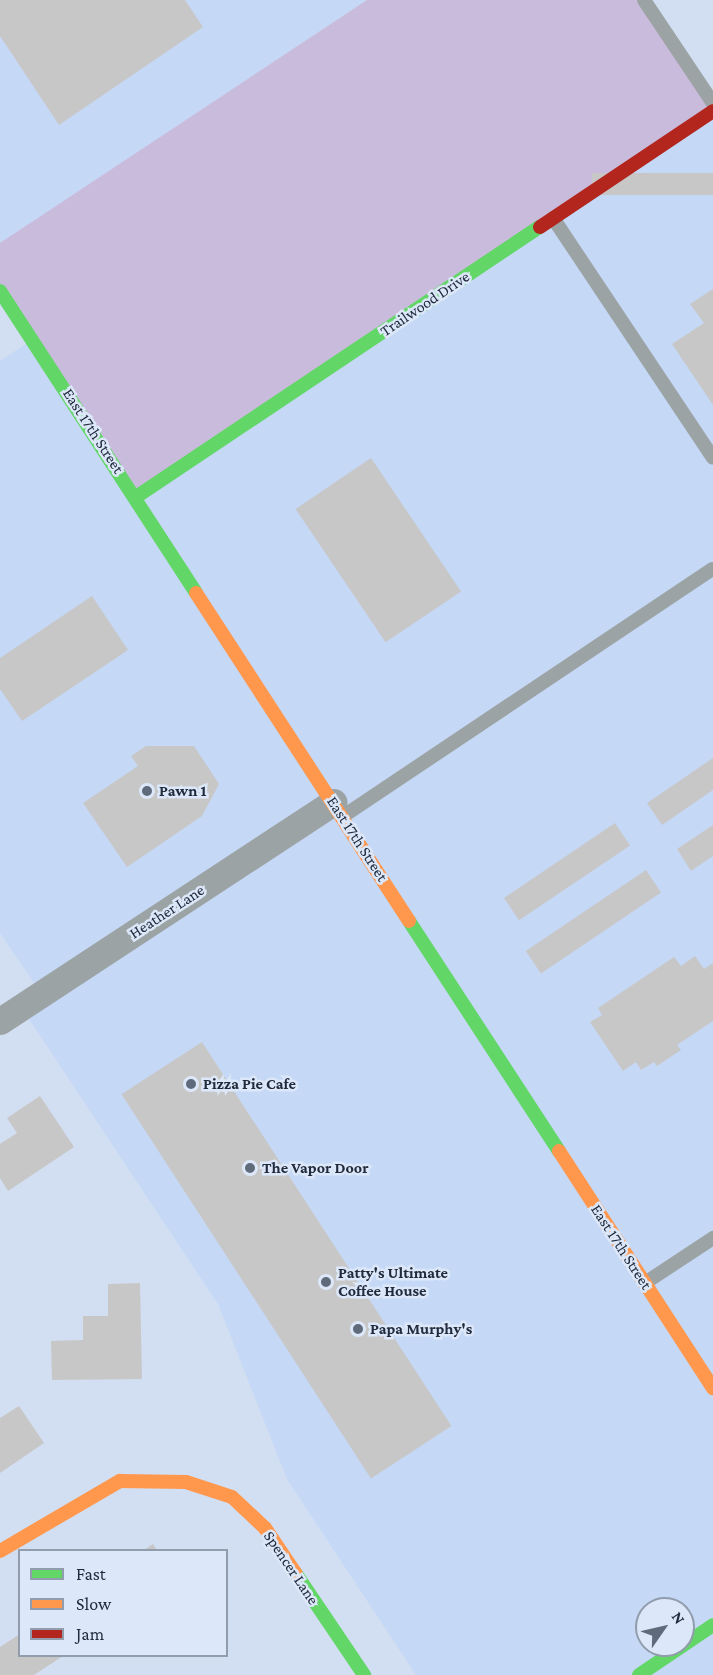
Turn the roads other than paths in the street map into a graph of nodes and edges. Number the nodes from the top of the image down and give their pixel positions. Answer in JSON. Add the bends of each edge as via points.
{"nodes":[{"id":1,"x":644,"y":0,"type":"edge"},
{"id":2,"x":713,"y":103,"type":"edge"},
{"id":3,"x":713,"y":111,"type":"edge"},
{"id":4,"x":553,"y":218,"type":"junction"},
{"id":5,"x":0,"y":291,"type":"edge"},
{"id":6,"x":713,"y":458,"type":"edge"},
{"id":7,"x":136,"y":497,"type":"junction"},
{"id":8,"x":713,"y":569,"type":"edge"},
{"id":9,"x":338,"y":810,"type":"junction"},
{"id":10,"x":0,"y":1021,"type":"edge"},
{"id":11,"x":713,"y":1238,"type":"edge"},
{"id":12,"x":644,"y":1284,"type":"junction"},
{"id":13,"x":713,"y":1388,"type":"edge"},
{"id":14,"x":0,"y":1551,"type":"edge"},
{"id":15,"x":713,"y":1625,"type":"edge"},
{"id":16,"x":364,"y":1675,"type":"edge"},
{"id":17,"x":639,"y":1675,"type":"edge"}],
"edges":[{"from":1,"to":2,"type":"lane"},
{"from":3,"to":4,"type":"main road","name":"Trailwood Drive"},
{"from":4,"to":6,"type":"lane"},
{"from":4,"to":7,"type":"main road","name":"Trailwood Drive"},
{"from":5,"to":7,"type":"main road","name":"East 17th Street"},
{"from":7,"to":9,"type":"main road","name":"East 17th Street"},
{"from":8,"to":9,"type":"lane"},
{"from":9,"to":10,"type":"street","name":"Heather Lane"},
{"from":9,"to":12,"type":"main road","name":"East 17th Street"},
{"from":11,"to":12,"type":"lane"},
{"from":12,"to":13,"type":"main road","name":"East 17th Street"},
{"from":14,"to":16,"type":"main road","name":"Spencer Lane","via":[[120,1481],[186,1482],[232,1497],[265,1528]]},
{"from":15,"to":17,"type":"main road"}]}
